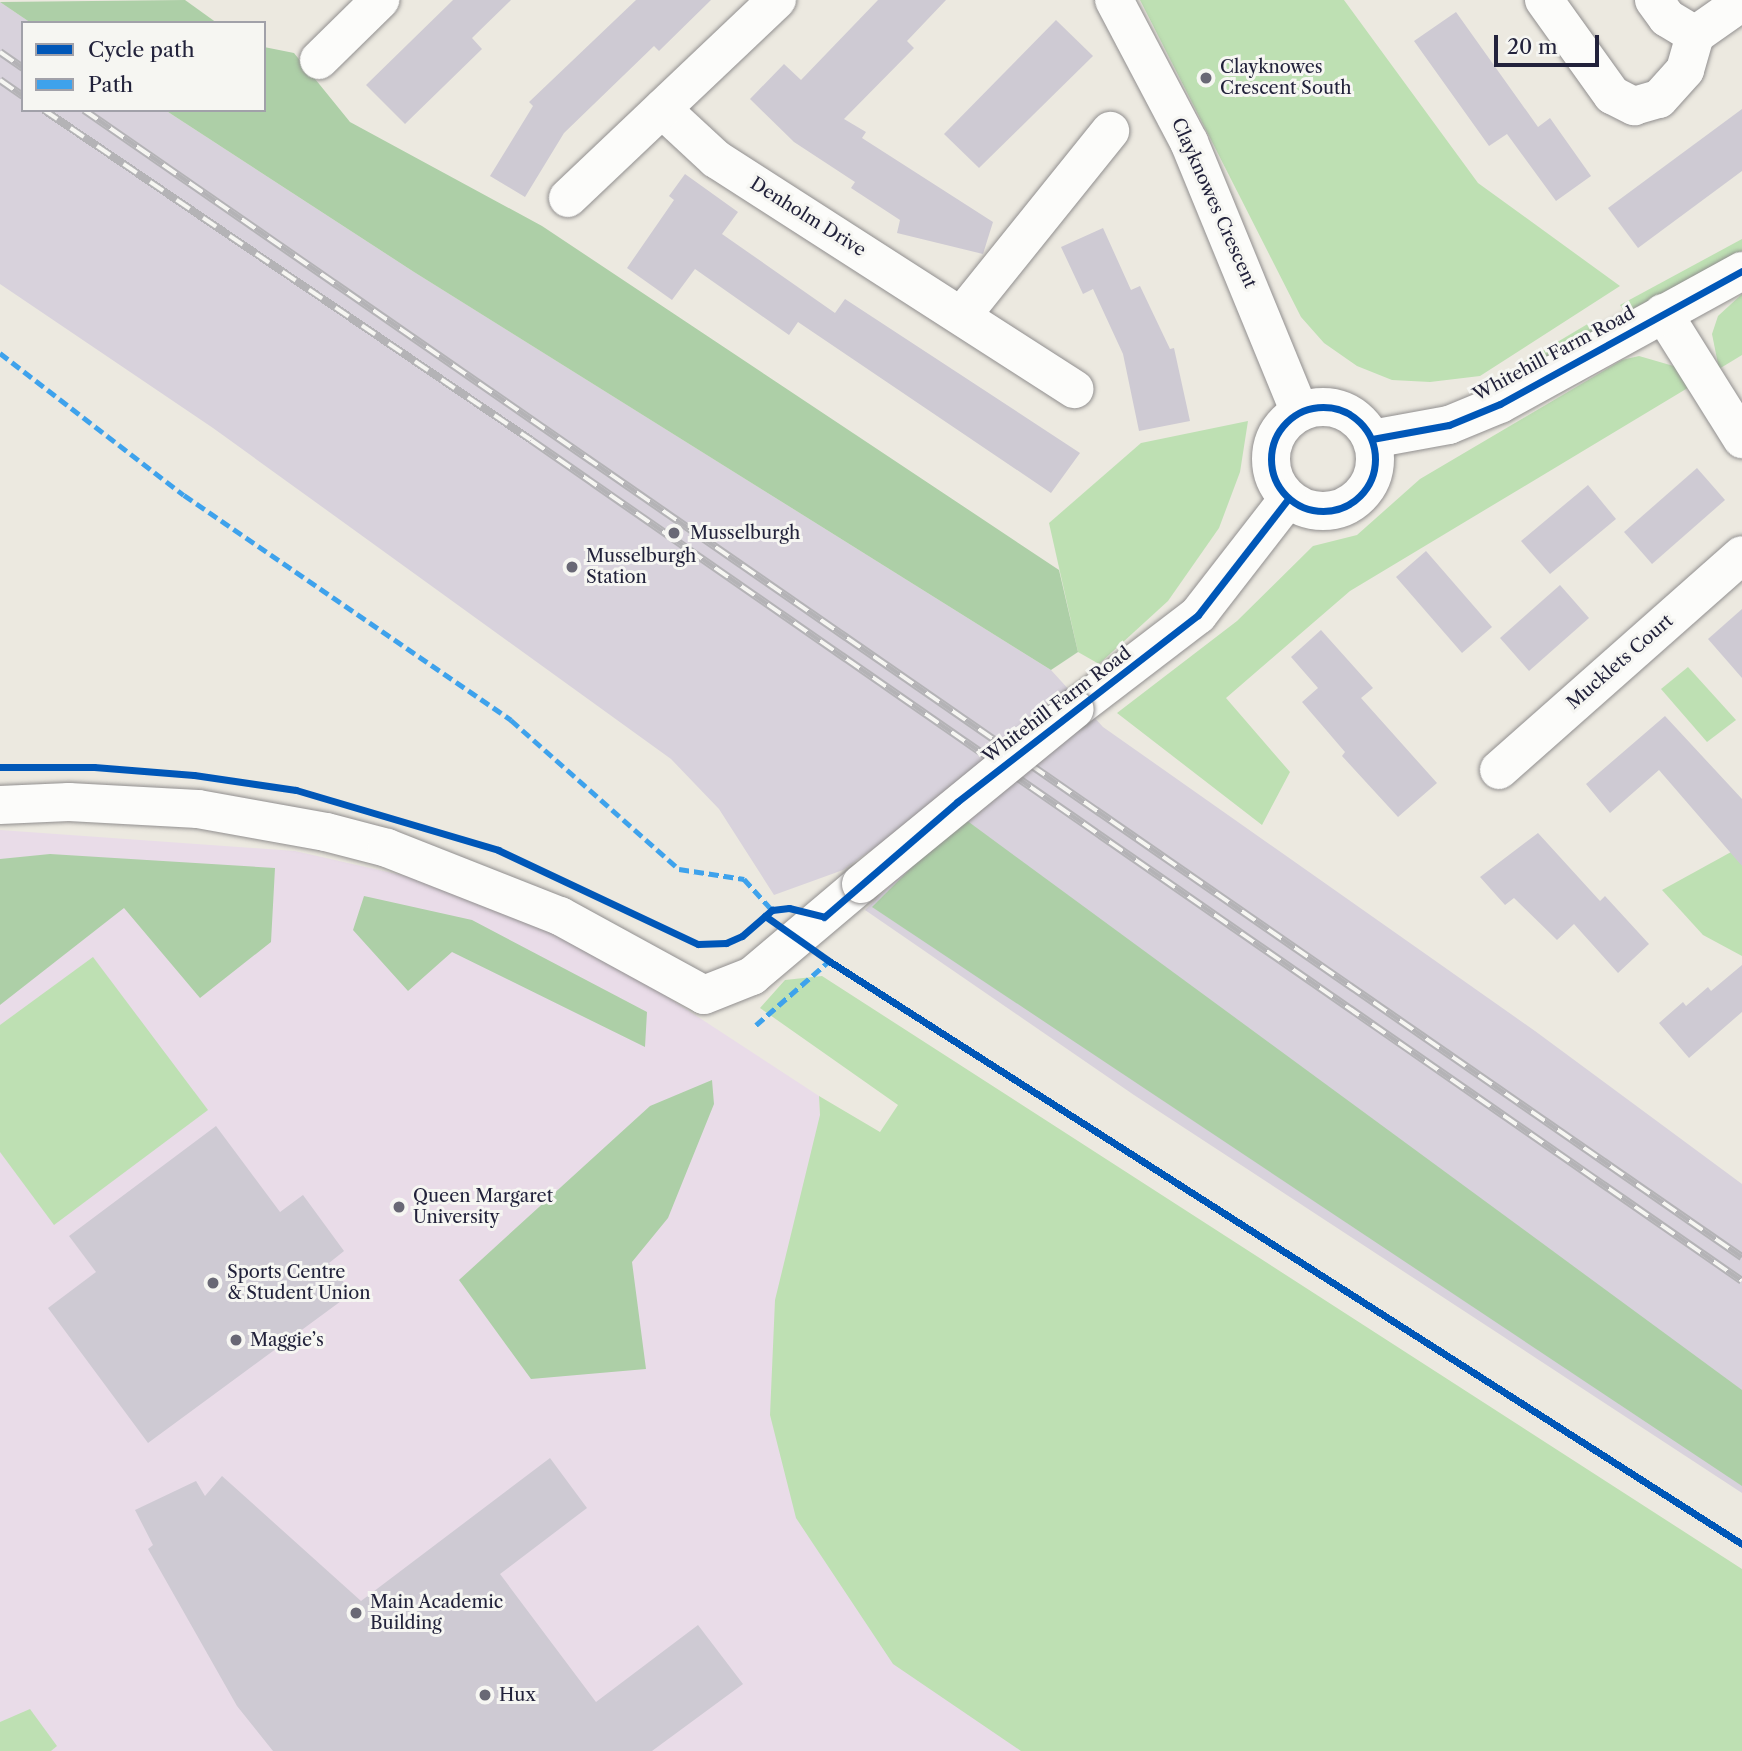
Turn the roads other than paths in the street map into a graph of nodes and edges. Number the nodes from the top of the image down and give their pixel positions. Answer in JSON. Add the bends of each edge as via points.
{"nodes":[{"id":1,"x":380,"y":0,"type":"edge"},
{"id":2,"x":777,"y":0,"type":"edge"},
{"id":3,"x":1114,"y":0,"type":"edge"},
{"id":4,"x":1544,"y":0,"type":"edge"},
{"id":5,"x":1654,"y":0,"type":"edge"},
{"id":6,"x":1742,"y":2,"type":"edge"},
{"id":7,"x":1695,"y":34,"type":"junction"},
{"id":8,"x":319,"y":60,"type":"dead end"},
{"id":9,"x":662,"y":109,"type":"junction"},
{"id":10,"x":1110,"y":131,"type":"dead end"},
{"id":11,"x":568,"y":198,"type":"dead end"},
{"id":12,"x":1742,"y":271,"type":"edge"},
{"id":13,"x":1662,"y":313,"type":"junction"},
{"id":14,"x":963,"y":314,"type":"junction"},
{"id":15,"x":1074,"y":389,"type":"dead end"},
{"id":16,"x":1300,"y":412,"type":"junction"},
{"id":17,"x":1372,"y":439,"type":"junction"},
{"id":18,"x":1742,"y":439,"type":"edge"},
{"id":19,"x":1288,"y":499,"type":"junction"},
{"id":20,"x":1742,"y":555,"type":"edge"},
{"id":21,"x":1499,"y":770,"type":"dead end"},
{"id":22,"x":0,"y":805,"type":"edge"}],
"edges":[{"from":1,"to":8,"type":"street"},
{"from":2,"to":9,"type":"street"},
{"from":3,"to":16,"type":"street","name":"Clayknowes Crescent","via":[[1189,142]]},
{"from":4,"to":7,"type":"street","via":[[1612,95],[1634,106],[1659,99],[1685,70]]},
{"from":5,"to":7,"type":"street","via":[[1667,18]]},
{"from":6,"to":7,"type":"street"},
{"from":9,"to":11,"type":"street"},
{"from":9,"to":14,"type":"street","name":"Denholm Drive","via":[[716,159]]},
{"from":10,"to":14,"type":"street"},
{"from":12,"to":13,"type":"street","name":"Whitehill Farm Road"},
{"from":13,"to":17,"type":"street","name":"Whitehill Farm Road","via":[[1500,404],[1449,425]]},
{"from":13,"to":18,"type":"street"},
{"from":14,"to":15,"type":"street","name":"Denholm Drive"},
{"from":16,"to":17,"type":"street","via":[[1341,410],[1365,426]]},
{"from":16,"to":19,"type":"street","via":[[1276,436],[1271,453],[1277,486]]},
{"from":17,"to":19,"type":"street","via":[[1374,474],[1354,502],[1321,512]]},
{"from":19,"to":22,"type":"street","name":"Whitehill Farm Road","bridge":true,"via":[[1198,615],[1075,709],[752,976],[704,996],[615,944],[505,891],[362,841],[198,810],[69,803]]},
{"from":20,"to":21,"type":"street","name":"Mucklets Court"}]}
